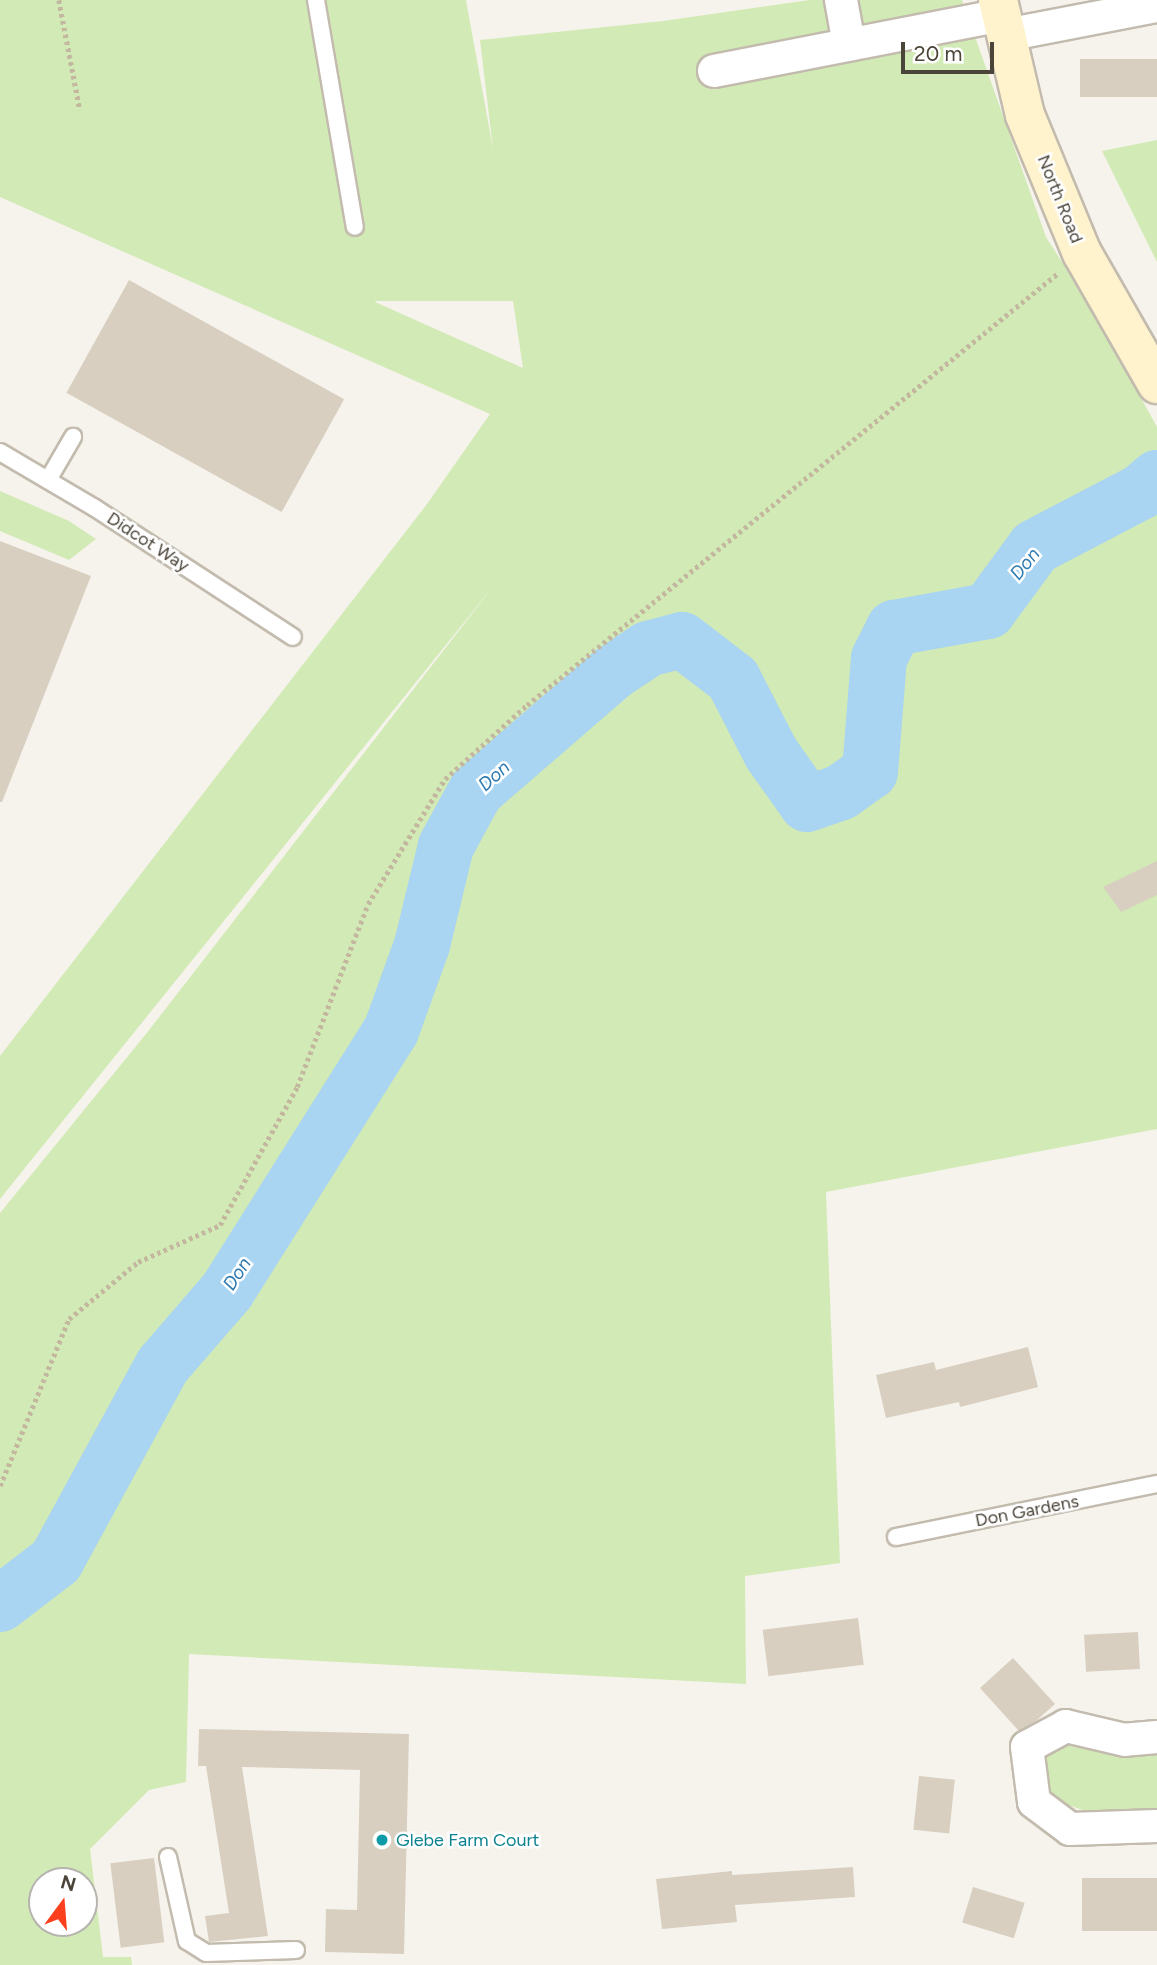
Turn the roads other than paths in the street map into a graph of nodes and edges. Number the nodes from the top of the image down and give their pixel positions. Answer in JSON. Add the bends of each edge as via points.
{"nodes":[{"id":1,"x":316,"y":0,"type":"edge"},
{"id":2,"x":841,"y":0,"type":"edge"},
{"id":3,"x":1157,"y":6,"type":"edge"},
{"id":4,"x":1002,"y":17,"type":"edge"},
{"id":5,"x":849,"y":44,"type":"junction"},
{"id":6,"x":714,"y":71,"type":"dead end"},
{"id":7,"x":355,"y":227,"type":"dead end"},
{"id":8,"x":1157,"y":384,"type":"edge"},
{"id":9,"x":73,"y":438,"type":"dead end"},
{"id":10,"x":0,"y":452,"type":"edge"},
{"id":11,"x":48,"y":480,"type":"junction"},
{"id":12,"x":293,"y":637,"type":"dead end"},
{"id":13,"x":1157,"y":1484,"type":"edge"},
{"id":14,"x":896,"y":1537,"type":"dead end"},
{"id":15,"x":1157,"y":1737,"type":"edge"},
{"id":16,"x":1157,"y":1826,"type":"edge"},
{"id":17,"x":168,"y":1857,"type":"dead end"},
{"id":18,"x":296,"y":1950,"type":"dead end"}],
"edges":[{"from":1,"to":7,"type":"lane"},
{"from":2,"to":5,"type":"street"},
{"from":3,"to":4,"type":"street"},
{"from":4,"to":5,"type":"street"},
{"from":4,"to":8,"type":"street","name":"North Road","via":[[1026,115],[1082,253]]},
{"from":5,"to":6,"type":"street"},
{"from":9,"to":11,"type":"lane"},
{"from":10,"to":11,"type":"lane","name":"Didcot Way"},
{"from":11,"to":12,"type":"lane","name":"Didcot Way"},
{"from":13,"to":14,"type":"lane","name":"Don Gardens"},
{"from":15,"to":16,"type":"street","via":[[1125,1740],[1066,1726],[1027,1747],[1034,1802],[1070,1829]]},
{"from":17,"to":18,"type":"lane","via":[[187,1941],[206,1954]]}]}
